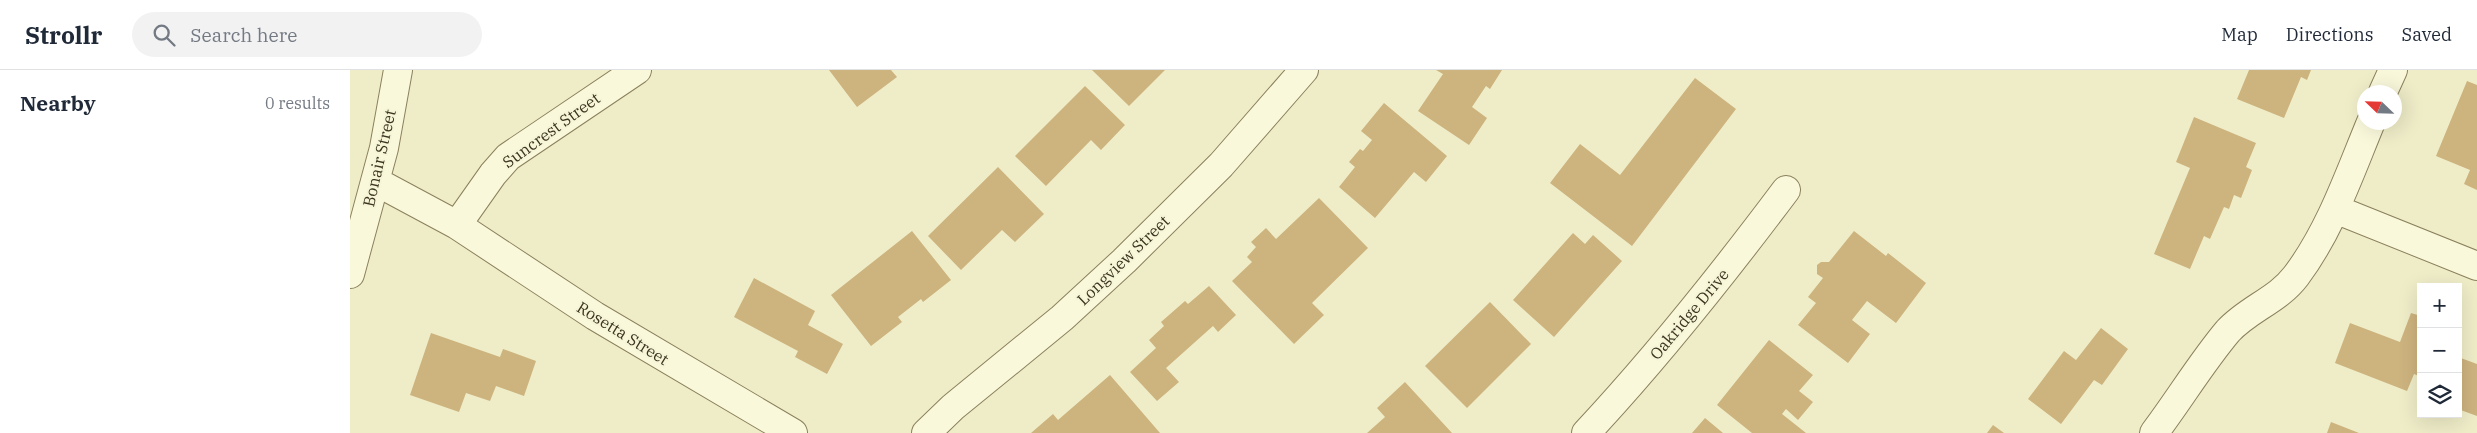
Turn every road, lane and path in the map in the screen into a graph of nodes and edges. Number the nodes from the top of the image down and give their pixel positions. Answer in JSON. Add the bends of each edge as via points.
{"nodes":[{"id":1,"x":398,"y":70,"type":"edge"},
{"id":2,"x":637,"y":70,"type":"edge"},
{"id":3,"x":1304,"y":70,"type":"edge"},
{"id":4,"x":2392,"y":70,"type":"edge"},
{"id":5,"x":2386,"y":85,"type":"edge"},
{"id":6,"x":2368,"y":130,"type":"edge"},
{"id":7,"x":375,"y":181,"type":"junction"},
{"id":8,"x":1786,"y":190,"type":"dead end"},
{"id":9,"x":2335,"y":209,"type":"junction"},
{"id":10,"x":457,"y":225,"type":"junction"},
{"id":11,"x":2477,"y":266,"type":"edge"},
{"id":12,"x":350,"y":274,"type":"edge"},
{"id":13,"x":793,"y":433,"type":"edge"},
{"id":14,"x":926,"y":433,"type":"edge"},
{"id":15,"x":1586,"y":433,"type":"edge"},
{"id":16,"x":2154,"y":433,"type":"edge"}],
"edges":[{"from":1,"to":7,"type":"street","name":"Bonair Street"},
{"from":2,"to":10,"type":"street","name":"Suncrest Street","via":[[508,157]]},
{"from":3,"to":14,"type":"street","name":"Longview Street","via":[[1221,165],[1124,261]]},
{"from":4,"to":5,"type":"street"},
{"from":6,"to":9,"type":"street"},
{"from":7,"to":10,"type":"street","name":"Rosetta Street"},
{"from":7,"to":12,"type":"street","name":"Bonair Street"},
{"from":8,"to":15,"type":"street","name":"Oakridge Drive","via":[[1717,283]]},
{"from":9,"to":11,"type":"street"},
{"from":9,"to":16,"type":"street","via":[[2295,278],[2284,291],[2229,330]]},
{"from":10,"to":13,"type":"street","name":"Rosetta Street","via":[[594,316]]}]}
